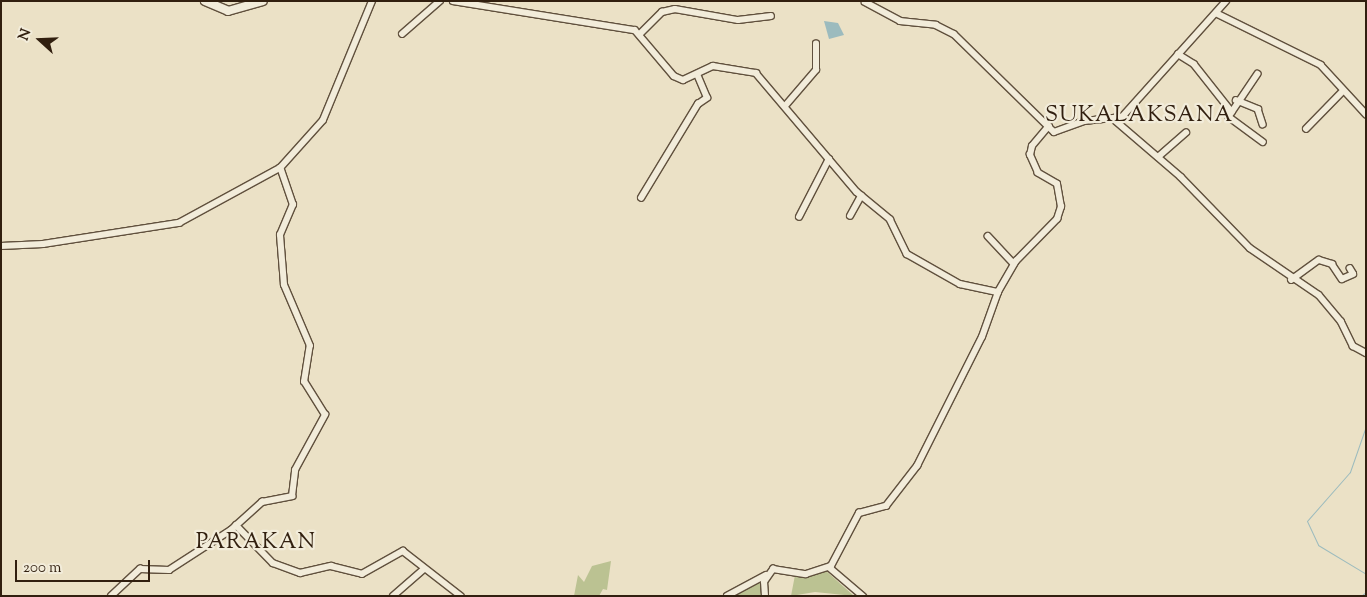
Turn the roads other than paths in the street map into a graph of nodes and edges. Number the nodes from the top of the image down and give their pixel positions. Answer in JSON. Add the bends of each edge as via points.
{"nodes":[{"id":1,"x":205,"y":1,"type":"edge"},
{"id":2,"x":263,"y":1,"type":"edge"},
{"id":3,"x":372,"y":1,"type":"edge"},
{"id":4,"x":440,"y":1,"type":"edge"},
{"id":5,"x":453,"y":1,"type":"edge"},
{"id":6,"x":1226,"y":1,"type":"edge"},
{"id":7,"x":865,"y":2,"type":"edge"},
{"id":8,"x":1216,"y":14,"type":"junction"},
{"id":9,"x":771,"y":16,"type":"dead end"},
{"id":10,"x":402,"y":34,"type":"dead end"},
{"id":11,"x":640,"y":34,"type":"junction"},
{"id":12,"x":816,"y":44,"type":"dead end"},
{"id":13,"x":1178,"y":54,"type":"junction"},
{"id":14,"x":1258,"y":74,"type":"dead end"},
{"id":15,"x":697,"y":75,"type":"junction"},
{"id":16,"x":1343,"y":91,"type":"junction"},
{"id":17,"x":1236,"y":100,"type":"junction"},
{"id":18,"x":786,"y":105,"type":"junction"},
{"id":19,"x":1232,"y":112,"type":"junction"},
{"id":20,"x":1366,"y":114,"type":"edge"},
{"id":21,"x":1116,"y":121,"type":"junction"},
{"id":22,"x":1263,"y":124,"type":"dead end"},
{"id":23,"x":1049,"y":126,"type":"junction"},
{"id":24,"x":1306,"y":129,"type":"dead end"},
{"id":25,"x":1186,"y":133,"type":"dead end"},
{"id":26,"x":1263,"y":142,"type":"dead end"},
{"id":27,"x":1158,"y":158,"type":"junction"},
{"id":28,"x":829,"y":159,"type":"junction"},
{"id":29,"x":280,"y":168,"type":"junction"},
{"id":30,"x":861,"y":196,"type":"junction"},
{"id":31,"x":641,"y":198,"type":"dead end"},
{"id":32,"x":850,"y":216,"type":"dead end"},
{"id":33,"x":799,"y":217,"type":"dead end"},
{"id":34,"x":988,"y":236,"type":"dead end"},
{"id":35,"x":1,"y":246,"type":"edge"},
{"id":36,"x":1014,"y":264,"type":"junction"},
{"id":37,"x":1350,"y":269,"type":"dead end"},
{"id":38,"x":1292,"y":280,"type":"junction"},
{"id":39,"x":998,"y":292,"type":"junction"},
{"id":40,"x":1366,"y":354,"type":"edge"},
{"id":41,"x":236,"y":525,"type":"junction"},
{"id":42,"x":829,"y":567,"type":"junction"},
{"id":43,"x":424,"y":570,"type":"junction"},
{"id":44,"x":766,"y":576,"type":"junction"},
{"id":45,"x":111,"y":596,"type":"edge"},
{"id":46,"x":393,"y":596,"type":"edge"},
{"id":47,"x":461,"y":596,"type":"edge"},
{"id":48,"x":727,"y":596,"type":"edge"},
{"id":49,"x":765,"y":596,"type":"edge"},
{"id":50,"x":863,"y":596,"type":"edge"}],
"edges":[{"from":1,"to":2,"type":"main road","via":[[228,11]]},
{"from":3,"to":29,"type":"street","via":[[323,120]]},
{"from":4,"to":10,"type":"street"},
{"from":5,"to":11,"type":"street","via":[[611,24]]},
{"from":6,"to":8,"type":"street"},
{"from":7,"to":23,"type":"street","via":[[900,21],[936,26],[954,34]]},
{"from":8,"to":13,"type":"street"},
{"from":8,"to":16,"type":"street","via":[[1321,65]]},
{"from":9,"to":11,"type":"street","via":[[738,20],[675,9],[662,12]]},
{"from":11,"to":15,"type":"street","via":[[677,79]]},
{"from":12,"to":18,"type":"street","via":[[816,70]]},
{"from":13,"to":19,"type":"street","via":[[1194,64]]},
{"from":13,"to":21,"type":"street"},
{"from":14,"to":17,"type":"street"},
{"from":15,"to":18,"type":"street","via":[[697,71],[713,66],[750,70]]},
{"from":15,"to":31,"type":"street","via":[[707,98],[698,104]]},
{"from":16,"to":20,"type":"street"},
{"from":16,"to":24,"type":"street"},
{"from":17,"to":19,"type":"street"},
{"from":17,"to":22,"type":"street","via":[[1258,108]]},
{"from":18,"to":28,"type":"street"},
{"from":19,"to":26,"type":"street","via":[[1230,118]]},
{"from":21,"to":23,"type":"street","via":[[1084,121],[1054,132]]},
{"from":21,"to":27,"type":"street"},
{"from":23,"to":36,"type":"street","via":[[1032,146],[1030,155],[1038,173],[1057,184],[1061,206],[1057,219]]},
{"from":25,"to":27,"type":"street"},
{"from":27,"to":38,"type":"street","via":[[1250,248]]},
{"from":28,"to":30,"type":"street"},
{"from":28,"to":33,"type":"street"},
{"from":29,"to":35,"type":"street","via":[[179,223],[43,244]]},
{"from":29,"to":41,"type":"street","via":[[293,204],[280,235],[284,285],[310,346],[304,382],[325,415],[294,470],[293,495],[268,499]]},
{"from":30,"to":32,"type":"street"},
{"from":30,"to":39,"type":"street","via":[[890,219],[907,254],[960,284]]},
{"from":34,"to":36,"type":"street"},
{"from":36,"to":39,"type":"street"},
{"from":37,"to":38,"type":"street","via":[[1353,274],[1342,279],[1332,264],[1320,260]]},
{"from":38,"to":40,"type":"street","via":[[1323,299],[1353,346]]},
{"from":39,"to":42,"type":"street","via":[[982,337],[957,379],[917,466],[886,506],[859,513]]},
{"from":41,"to":43,"type":"street","via":[[273,563],[300,573],[331,566],[362,574],[398,551]]},
{"from":41,"to":45,"type":"street","via":[[169,570],[140,569]]},
{"from":42,"to":44,"type":"street","via":[[806,574],[775,568]]},
{"from":42,"to":50,"type":"street"},
{"from":43,"to":46,"type":"street"},
{"from":43,"to":47,"type":"street"},
{"from":44,"to":48,"type":"street"},
{"from":44,"to":49,"type":"street"}]}
